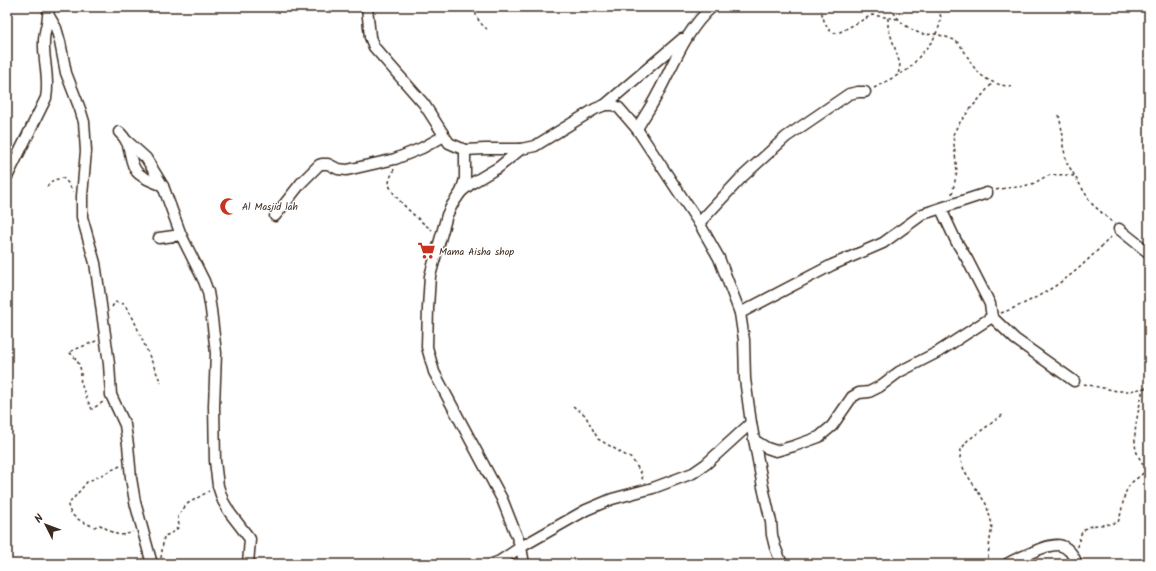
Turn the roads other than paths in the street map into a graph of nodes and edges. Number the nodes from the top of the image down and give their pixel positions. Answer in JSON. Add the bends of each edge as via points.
{"nodes":[{"id":1,"x":367,"y":7,"type":"edge"},
{"id":2,"x":712,"y":7,"type":"edge"},
{"id":3,"x":48,"y":11,"type":"edge"},
{"id":4,"x":688,"y":34,"type":"junction"},
{"id":5,"x":865,"y":92,"type":"road end"},
{"id":6,"x":605,"y":105,"type":"junction"},
{"id":7,"x":637,"y":129,"type":"junction"},
{"id":8,"x":119,"y":132,"type":"dead end"},
{"id":9,"x":444,"y":136,"type":"junction"},
{"id":10,"x":127,"y":141,"type":"junction"},
{"id":11,"x":521,"y":149,"type":"junction"},
{"id":12,"x":465,"y":150,"type":"junction"},
{"id":13,"x":8,"y":175,"type":"edge"},
{"id":14,"x":163,"y":186,"type":"junction"},
{"id":15,"x":461,"y":192,"type":"junction"},
{"id":16,"x":987,"y":193,"type":"road end"},
{"id":17,"x":946,"y":207,"type":"junction"},
{"id":18,"x":275,"y":216,"type":"dead end"},
{"id":19,"x":699,"y":223,"type":"junction"},
{"id":20,"x":1119,"y":228,"type":"road end"},
{"id":21,"x":181,"y":235,"type":"junction"},
{"id":22,"x":159,"y":238,"type":"dead end"},
{"id":23,"x":1149,"y":253,"type":"edge"},
{"id":24,"x":740,"y":312,"type":"junction"},
{"id":25,"x":992,"y":316,"type":"junction"},
{"id":26,"x":1074,"y":381,"type":"road end"},
{"id":27,"x":750,"y":423,"type":"junction"},
{"id":28,"x":754,"y":440,"type":"junction"},
{"id":29,"x":521,"y":547,"type":"junction"},
{"id":30,"x":156,"y":563,"type":"edge"},
{"id":31,"x":1076,"y":563,"type":"edge"},
{"id":32,"x":248,"y":564,"type":"edge"},
{"id":33,"x":492,"y":564,"type":"edge"},
{"id":34,"x":524,"y":564,"type":"edge"},
{"id":35,"x":782,"y":564,"type":"edge"},
{"id":36,"x":1007,"y":564,"type":"edge"}],
"edges":[{"from":1,"to":9,"type":"street","via":[[370,37],[374,48],[424,104]]},
{"from":2,"to":4,"type":"street","via":[[700,17]]},
{"from":3,"to":13,"type":"street","via":[[44,40],[48,86],[46,98]]},
{"from":3,"to":30,"type":"street","via":[[56,28],[66,73],[84,122],[86,151],[81,208],[95,263],[111,395],[125,425],[135,502]]},
{"from":4,"to":6,"type":"street"},
{"from":4,"to":7,"type":"street","via":[[657,96]]},
{"from":5,"to":19,"type":"street","via":[[849,94],[786,137],[741,178]]},
{"from":6,"to":7,"type":"street","via":[[619,108]]},
{"from":6,"to":11,"type":"street","via":[[535,146]]},
{"from":7,"to":19,"type":"street"},
{"from":8,"to":10,"type":"street"},
{"from":9,"to":12,"type":"street","via":[[449,143]]},
{"from":9,"to":18,"type":"street","via":[[394,159],[348,170],[328,164],[319,165]]},
{"from":10,"to":14,"type":"street","via":[[146,158]]},
{"from":10,"to":14,"type":"street","via":[[136,171]]},
{"from":11,"to":12,"type":"street"},
{"from":11,"to":15,"type":"street"},
{"from":12,"to":15,"type":"street","via":[[465,179]]},
{"from":14,"to":21,"type":"street"},
{"from":15,"to":29,"type":"street","via":[[452,205],[430,276],[427,347],[434,372],[502,499]]},
{"from":16,"to":17,"type":"street"},
{"from":17,"to":24,"type":"street","via":[[923,214],[884,242],[832,264]]},
{"from":17,"to":25,"type":"street","via":[[956,242],[990,304]]},
{"from":19,"to":24,"type":"street","via":[[719,258]]},
{"from":20,"to":23,"type":"street"},
{"from":21,"to":22,"type":"street"},
{"from":21,"to":32,"type":"street","via":[[208,292],[216,353],[214,406],[218,486],[230,513],[250,539]]},
{"from":24,"to":27,"type":"street"},
{"from":25,"to":26,"type":"street","via":[[1015,339]]},
{"from":25,"to":28,"type":"street","via":[[938,352],[899,372],[879,387],[852,397],[832,426],[819,437],[776,451]]},
{"from":27,"to":28,"type":"street"},
{"from":27,"to":29,"type":"street","via":[[693,473],[586,510]]},
{"from":28,"to":35,"type":"street","via":[[774,541]]},
{"from":29,"to":33,"type":"street"},
{"from":29,"to":34,"type":"street"},
{"from":31,"to":36,"type":"street","via":[[1066,548],[1053,544]]}]}
